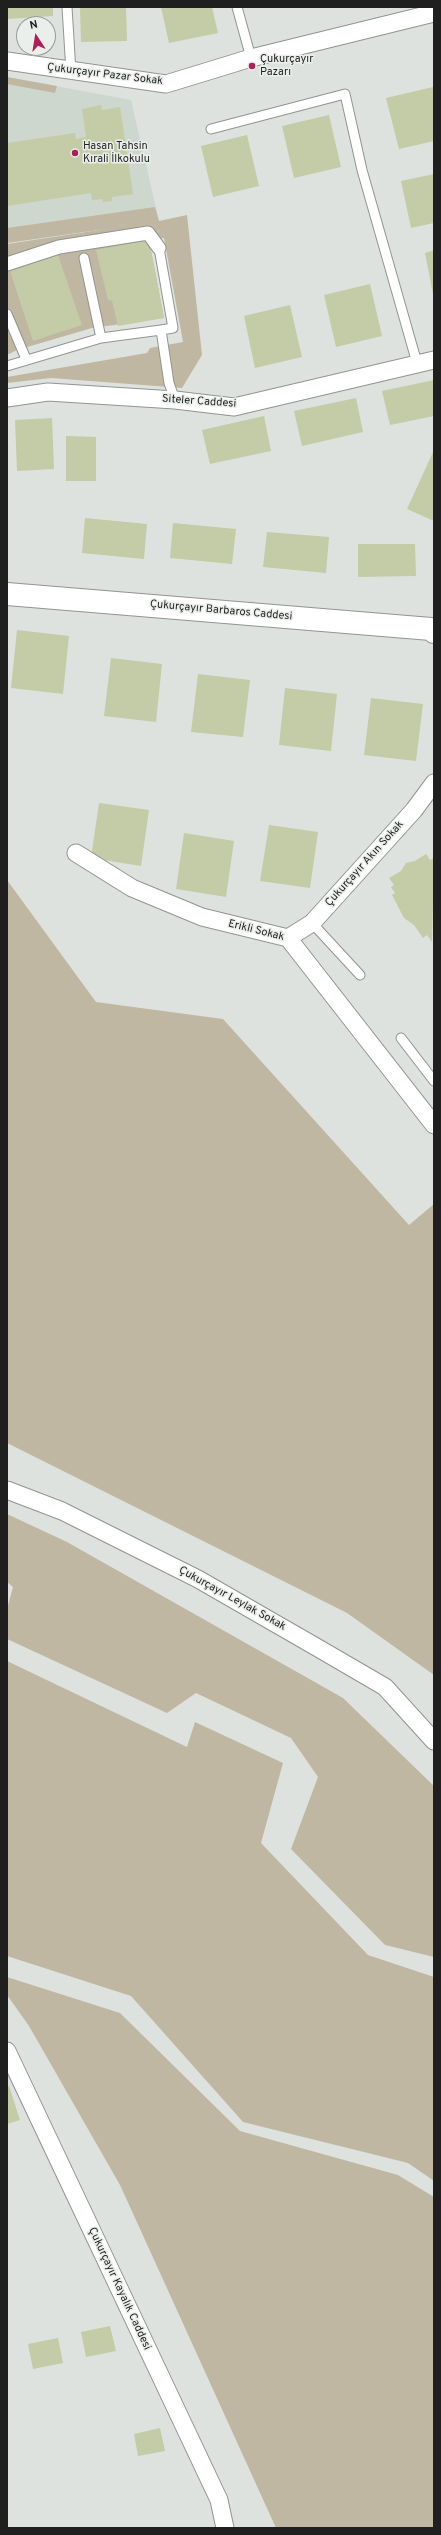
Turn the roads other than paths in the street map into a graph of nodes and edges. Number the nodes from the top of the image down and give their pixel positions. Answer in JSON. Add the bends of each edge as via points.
{"nodes":[{"id":1,"x":67,"y":7,"type":"edge"},
{"id":2,"x":237,"y":7,"type":"edge"},
{"id":3,"x":434,"y":13,"type":"edge"},
{"id":4,"x":251,"y":58,"type":"junction"},
{"id":5,"x":7,"y":61,"type":"edge"},
{"id":6,"x":70,"y":72,"type":"junction"},
{"id":7,"x":211,"y":129,"type":"dead end"},
{"id":8,"x":159,"y":248,"type":"joint"},
{"id":9,"x":84,"y":258,"type":"dead end"},
{"id":10,"x":7,"y":264,"type":"edge"},
{"id":11,"x":7,"y":314,"type":"edge"},
{"id":12,"x":161,"y":330,"type":"junction"},
{"id":13,"x":102,"y":338,"type":"junction"},
{"id":14,"x":26,"y":359,"type":"junction"},
{"id":15,"x":426,"y":362,"type":"edge"},
{"id":16,"x":7,"y":366,"type":"edge"},
{"id":17,"x":7,"y":398,"type":"edge"},
{"id":18,"x":175,"y":400,"type":"junction"},
{"id":19,"x":7,"y":594,"type":"edge"},
{"id":20,"x":433,"y":627,"type":"edge"},
{"id":21,"x":433,"y":788,"type":"edge"},
{"id":22,"x":76,"y":853,"type":"dead end"},
{"id":23,"x":312,"y":923,"type":"junction"},
{"id":24,"x":288,"y":938,"type":"junction"},
{"id":25,"x":360,"y":975,"type":"dead end"},
{"id":26,"x":401,"y":1038,"type":"dead end"},
{"id":27,"x":434,"y":1081,"type":"edge"},
{"id":28,"x":434,"y":1125,"type":"edge"},
{"id":29,"x":7,"y":1490,"type":"edge"},
{"id":30,"x":434,"y":1741,"type":"edge"},
{"id":31,"x":7,"y":2051,"type":"edge"},
{"id":32,"x":225,"y":2528,"type":"edge"}],
"edges":[{"from":1,"to":6,"type":"lane"},
{"from":2,"to":4,"type":"lane"},
{"from":3,"to":4,"type":"street","name":"Çukurçayır Pazar Sokak"},
{"from":4,"to":6,"type":"street","name":"Çukurçayır Pazar Sokak","via":[[166,84]]},
{"from":5,"to":6,"type":"street","name":"Çukurçayır Pazar Sokak"},
{"from":7,"to":15,"type":"lane","via":[[345,94],[362,170]]},
{"from":8,"to":10,"type":"street","via":[[148,233],[59,247]]},
{"from":8,"to":12,"type":"lane","via":[[173,328]]},
{"from":9,"to":13,"type":"lane"},
{"from":11,"to":14,"type":"lane"},
{"from":12,"to":13,"type":"lane"},
{"from":12,"to":18,"type":"lane","via":[[169,383]]},
{"from":13,"to":14,"type":"lane"},
{"from":14,"to":16,"type":"lane"},
{"from":15,"to":18,"type":"street","name":"Siteler Caddesi","via":[[234,407]]},
{"from":17,"to":18,"type":"street","name":"Siteler Caddesi","via":[[48,392]]},
{"from":19,"to":20,"type":"street","name":"Çukurçayır Barbaros Caddesi"},
{"from":21,"to":23,"type":"street","name":"Çukurçayır Akın Sokak"},
{"from":22,"to":24,"type":"street","name":"Erikli Sokak","via":[[132,888],[202,917]]},
{"from":23,"to":24,"type":"street","name":"Çukurçayır Akın Sokak"},
{"from":23,"to":25,"type":"lane"},
{"from":24,"to":28,"type":"street","name":"Erikli Sokak"},
{"from":26,"to":27,"type":"lane"},
{"from":29,"to":30,"type":"street","name":"Çukurçayır Leylak Sokak","via":[[62,1511],[198,1579],[385,1687]]},
{"from":31,"to":32,"type":"street","name":"Çukurçayır Kayalık Caddesi","via":[[219,2500]]}]}
